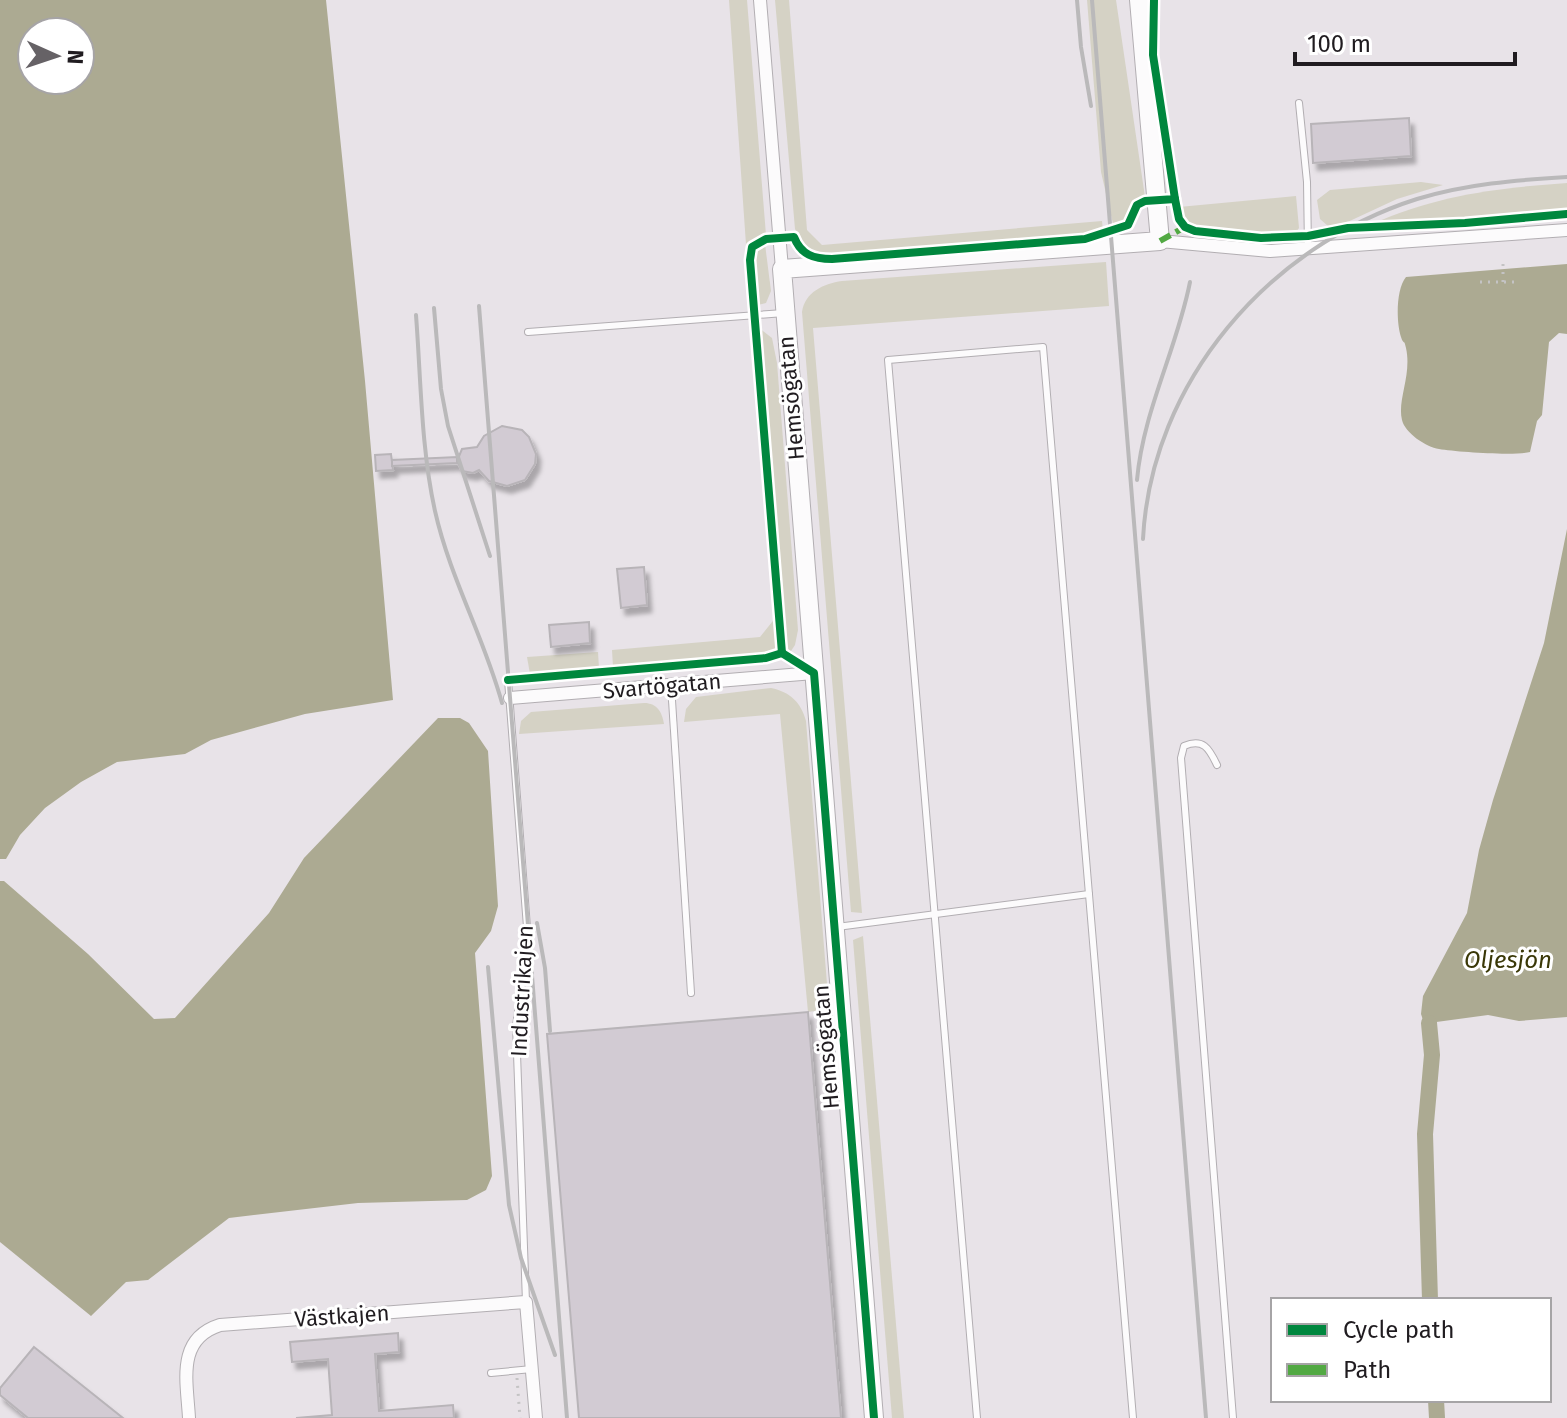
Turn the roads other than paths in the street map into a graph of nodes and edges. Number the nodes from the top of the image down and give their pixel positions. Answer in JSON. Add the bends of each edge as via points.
{"nodes":[{"id":1,"x":760,"y":0,"type":"edge"},
{"id":2,"x":1139,"y":0,"type":"edge"},
{"id":3,"x":1299,"y":103,"type":"dead end"},
{"id":4,"x":1567,"y":230,"type":"edge"},
{"id":5,"x":1160,"y":241,"type":"junction"},
{"id":6,"x":1308,"y":249,"type":"junction"},
{"id":7,"x":782,"y":269,"type":"junction"},
{"id":8,"x":784,"y":313,"type":"junction"},
{"id":9,"x":528,"y":332,"type":"dead end"},
{"id":10,"x":814,"y":673,"type":"junction"},
{"id":11,"x":508,"y":680,"type":"dead end"},
{"id":12,"x":671,"y":685,"type":"junction"},
{"id":13,"x":510,"y":698,"type":"junction"},
{"id":14,"x":1217,"y":765,"type":"dead end"},
{"id":15,"x":1089,"y":894,"type":"junction"},
{"id":16,"x":933,"y":916,"type":"junction"},
{"id":17,"x":834,"y":927,"type":"junction"},
{"id":18,"x":691,"y":993,"type":"dead end"},
{"id":19,"x":526,"y":1302,"type":"junction"},
{"id":20,"x":532,"y":1369,"type":"junction"},
{"id":21,"x":491,"y":1373,"type":"dead end"},
{"id":22,"x":189,"y":1418,"type":"edge"},
{"id":23,"x":536,"y":1418,"type":"edge"},
{"id":24,"x":874,"y":1418,"type":"edge"},
{"id":25,"x":977,"y":1418,"type":"edge"},
{"id":26,"x":1133,"y":1418,"type":"edge"},
{"id":27,"x":1233,"y":1418,"type":"edge"}],
"edges":[{"from":1,"to":7,"type":"street","name":"Hemsögatan"},
{"from":2,"to":5,"type":"street"},
{"from":3,"to":6,"type":"lane"},
{"from":4,"to":6,"type":"street"},
{"from":5,"to":6,"type":"street","via":[[1270,251]]},
{"from":5,"to":7,"type":"street"},
{"from":7,"to":8,"type":"street","name":"Hemsögatan"},
{"from":8,"to":9,"type":"lane"},
{"from":8,"to":10,"type":"street","name":"Hemsögatan"},
{"from":10,"to":12,"type":"street","name":"Svartögatan"},
{"from":10,"to":17,"type":"street","name":"Hemsögatan"},
{"from":11,"to":13,"type":"lane","name":"Industrikajen"},
{"from":12,"to":13,"type":"street","name":"Svartögatan"},
{"from":12,"to":18,"type":"lane"},
{"from":13,"to":19,"type":"lane","name":"Industrikajen","via":[[528,940],[516,1026]]},
{"from":14,"to":27,"type":"lane","via":[[1202,743],[1184,746]]},
{"from":15,"to":16,"type":"lane"},
{"from":15,"to":16,"type":"lane","via":[[1043,347],[888,360]]},
{"from":15,"to":26,"type":"lane"},
{"from":16,"to":17,"type":"lane"},
{"from":16,"to":25,"type":"lane"},
{"from":17,"to":24,"type":"street","name":"Hemsögatan"},
{"from":19,"to":20,"type":"street"},
{"from":19,"to":22,"type":"street","name":"Västkajen","via":[[204,1330],[195,1340],[186,1372]]},
{"from":20,"to":21,"type":"lane"},
{"from":20,"to":23,"type":"street"}]}
